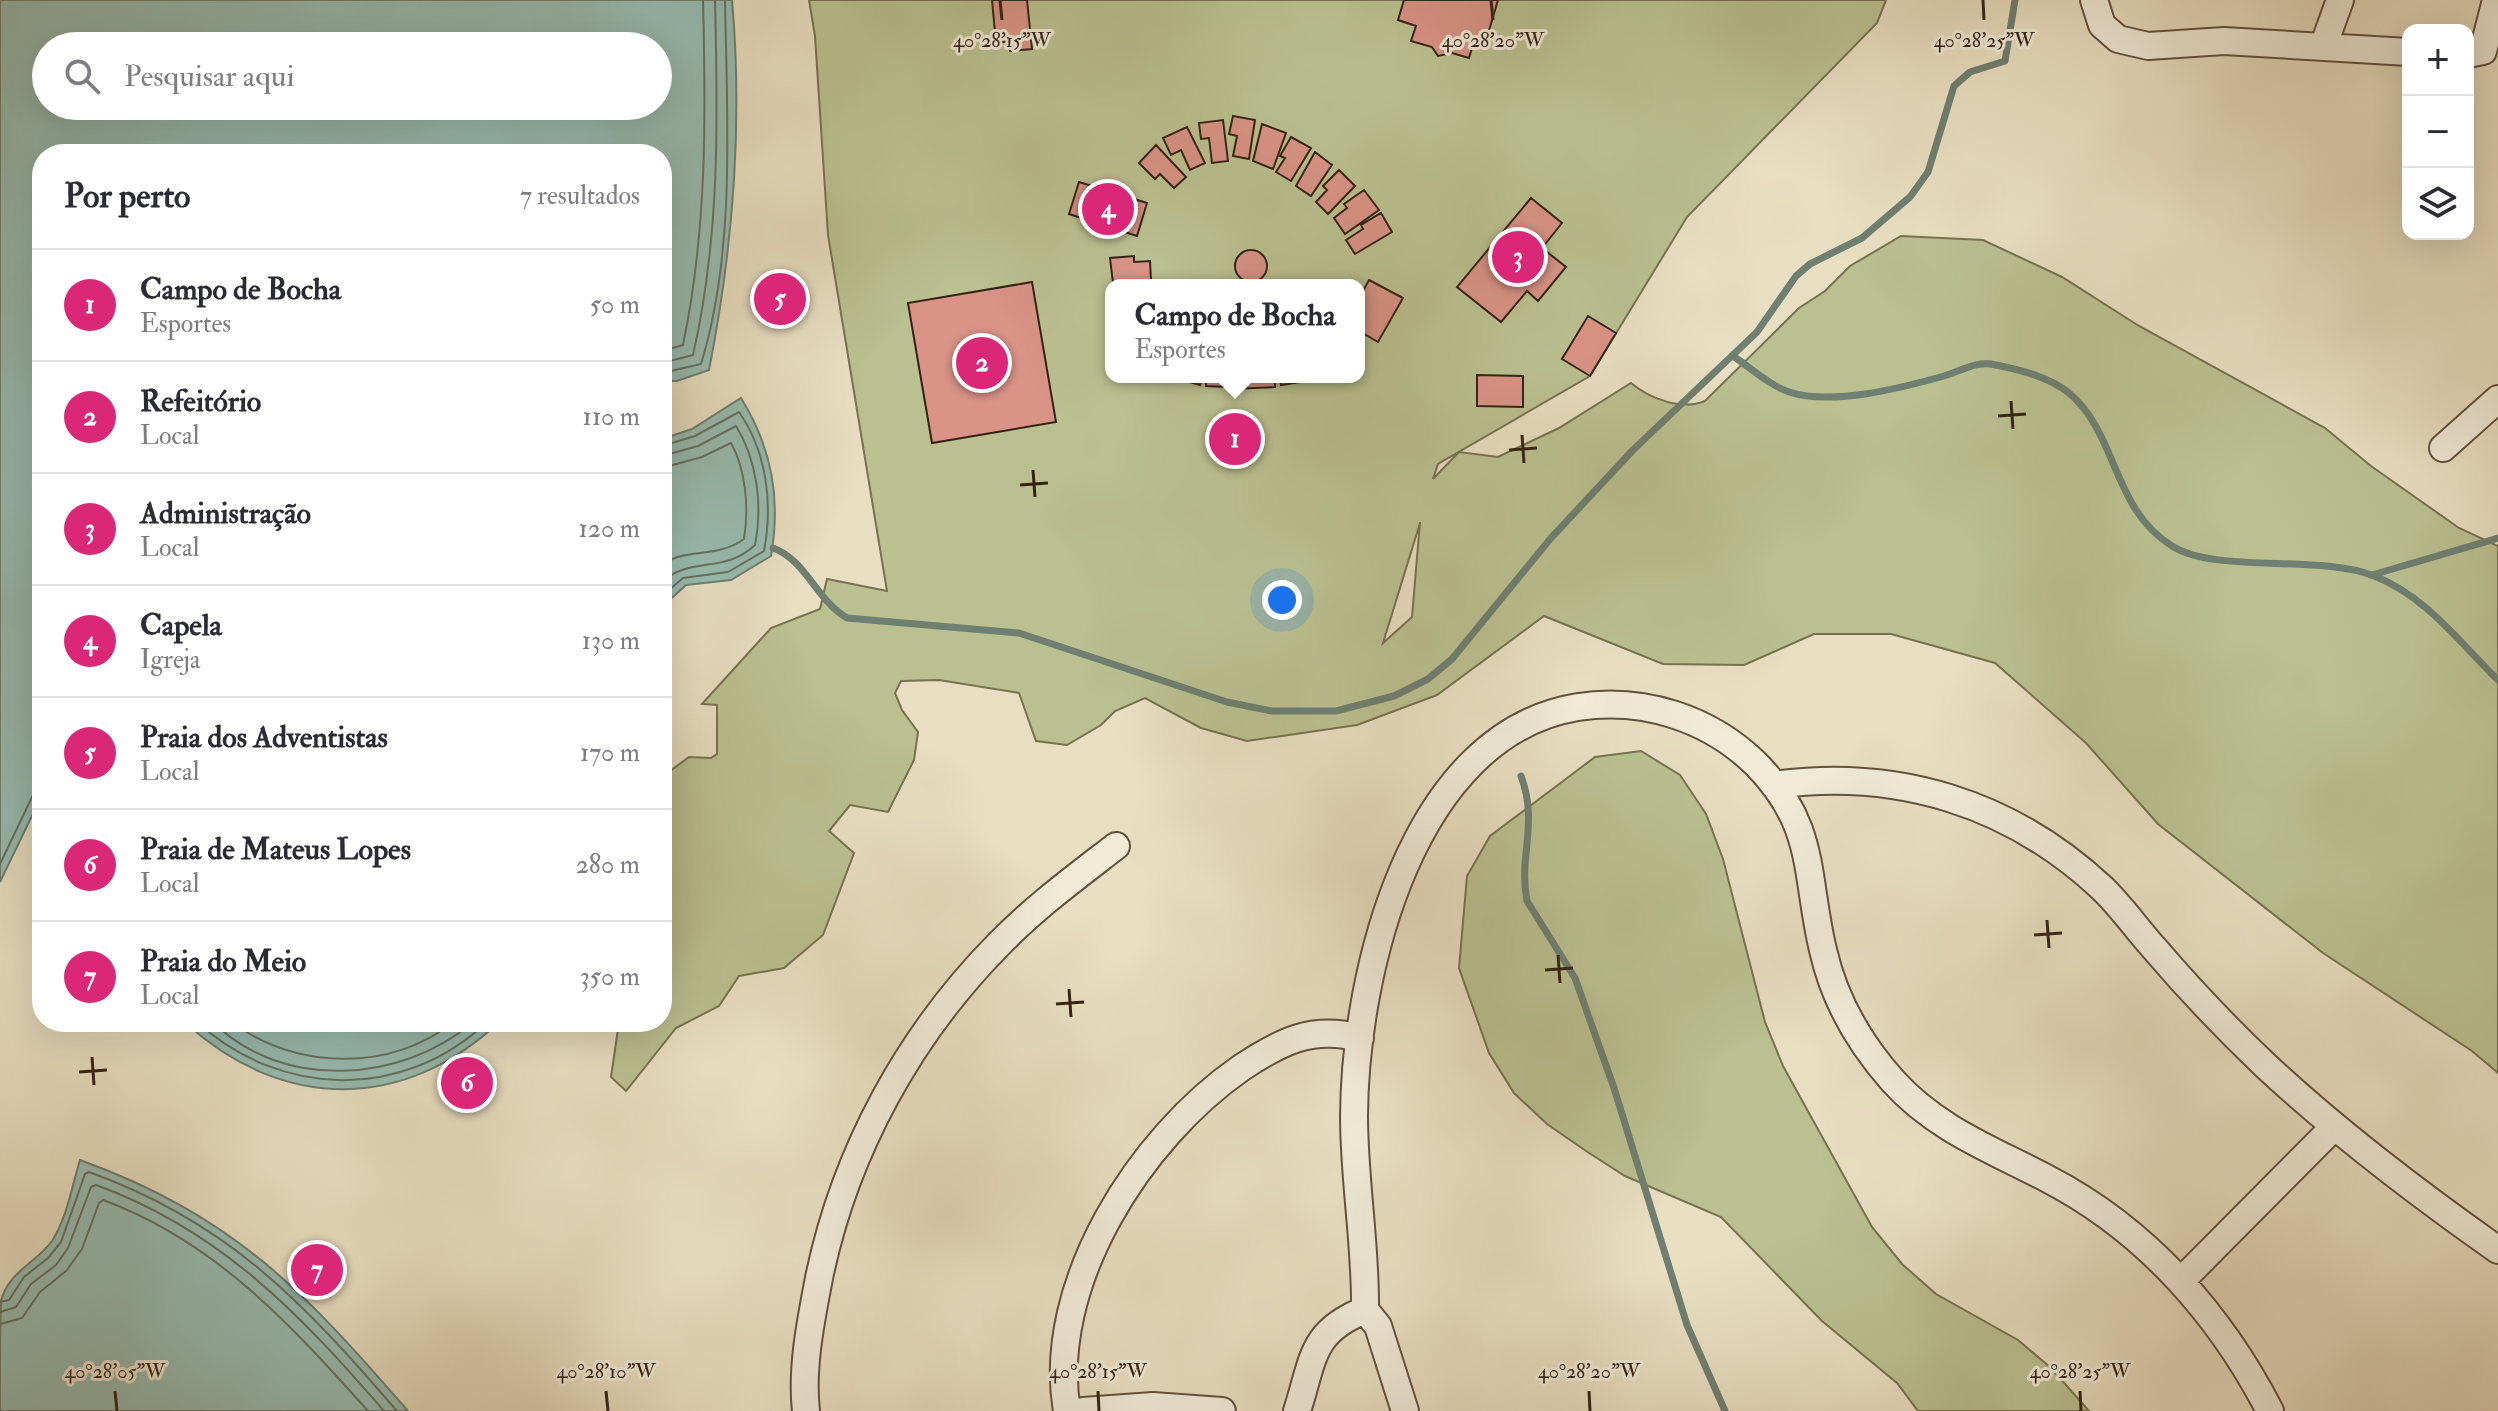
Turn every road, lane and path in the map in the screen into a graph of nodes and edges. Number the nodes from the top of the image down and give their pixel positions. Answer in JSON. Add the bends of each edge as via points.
{"nodes":[{"id":1,"x":2094,"y":0,"type":"edge"},
{"id":2,"x":2340,"y":0,"type":"edge"},
{"id":3,"x":2496,"y":0,"type":"edge"},
{"id":4,"x":2323,"y":47,"type":"junction"},
{"id":5,"x":2402,"y":52,"type":"edge"},
{"id":6,"x":2474,"y":53,"type":"edge"},
{"id":7,"x":2498,"y":399,"type":"edge"},
{"id":8,"x":2443,"y":448,"type":"dead end"},
{"id":9,"x":1774,"y":785,"type":"junction"},
{"id":10,"x":1116,"y":846,"type":"dead end"},
{"id":11,"x":1360,"y":1038,"type":"junction"},
{"id":12,"x":2334,"y":1127,"type":"junction"},
{"id":13,"x":2498,"y":1250,"type":"edge"},
{"id":14,"x":2181,"y":1281,"type":"junction"},
{"id":15,"x":1365,"y":1310,"type":"junction"},
{"id":16,"x":806,"y":1411,"type":"edge"},
{"id":17,"x":1067,"y":1411,"type":"edge"},
{"id":18,"x":1083,"y":1411,"type":"edge"},
{"id":19,"x":1222,"y":1411,"type":"edge"},
{"id":20,"x":1297,"y":1411,"type":"edge"},
{"id":21,"x":1405,"y":1411,"type":"edge"},
{"id":22,"x":2270,"y":1411,"type":"edge"}],
"edges":[{"from":1,"to":4,"type":"street","via":[[2102,25],[2118,39],[2148,46],[2224,41]]},
{"from":2,"to":4,"type":"street"},
{"from":3,"to":6,"type":"street","via":[[2483,51]]},
{"from":4,"to":5,"type":"street"},
{"from":7,"to":8,"type":"street"},
{"from":9,"to":11,"type":"street","via":[[1718,734],[1648,707],[1573,708],[1506,735],[1451,784],[1418,841],[1387,919]]},
{"from":9,"to":12,"type":"street","via":[[1885,781],[1959,801],[2028,833],[2105,891],[2207,1006]]},
{"from":9,"to":14,"type":"street","via":[[1795,818],[1809,855],[1818,925],[1833,982],[1876,1061],[1939,1122],[2087,1201]]},
{"from":10,"to":16,"type":"street","via":[[999,944],[938,1015],[888,1091],[850,1174],[823,1260],[808,1349]]},
{"from":11,"to":15,"type":"street","via":[[1354,1120]]},
{"from":11,"to":17,"type":"street","via":[[1313,1033],[1270,1048],[1204,1097],[1156,1146],[1118,1202],[1074,1304],[1063,1366]]},
{"from":12,"to":13,"type":"street"},
{"from":12,"to":14,"type":"street"},
{"from":14,"to":22,"type":"street","via":[[2232,1345]]},
{"from":15,"to":20,"type":"street","via":[[1326,1331]]},
{"from":15,"to":21,"type":"street","via":[[1378,1326]]},
{"from":18,"to":19,"type":"street","via":[[1153,1406]]}]}
